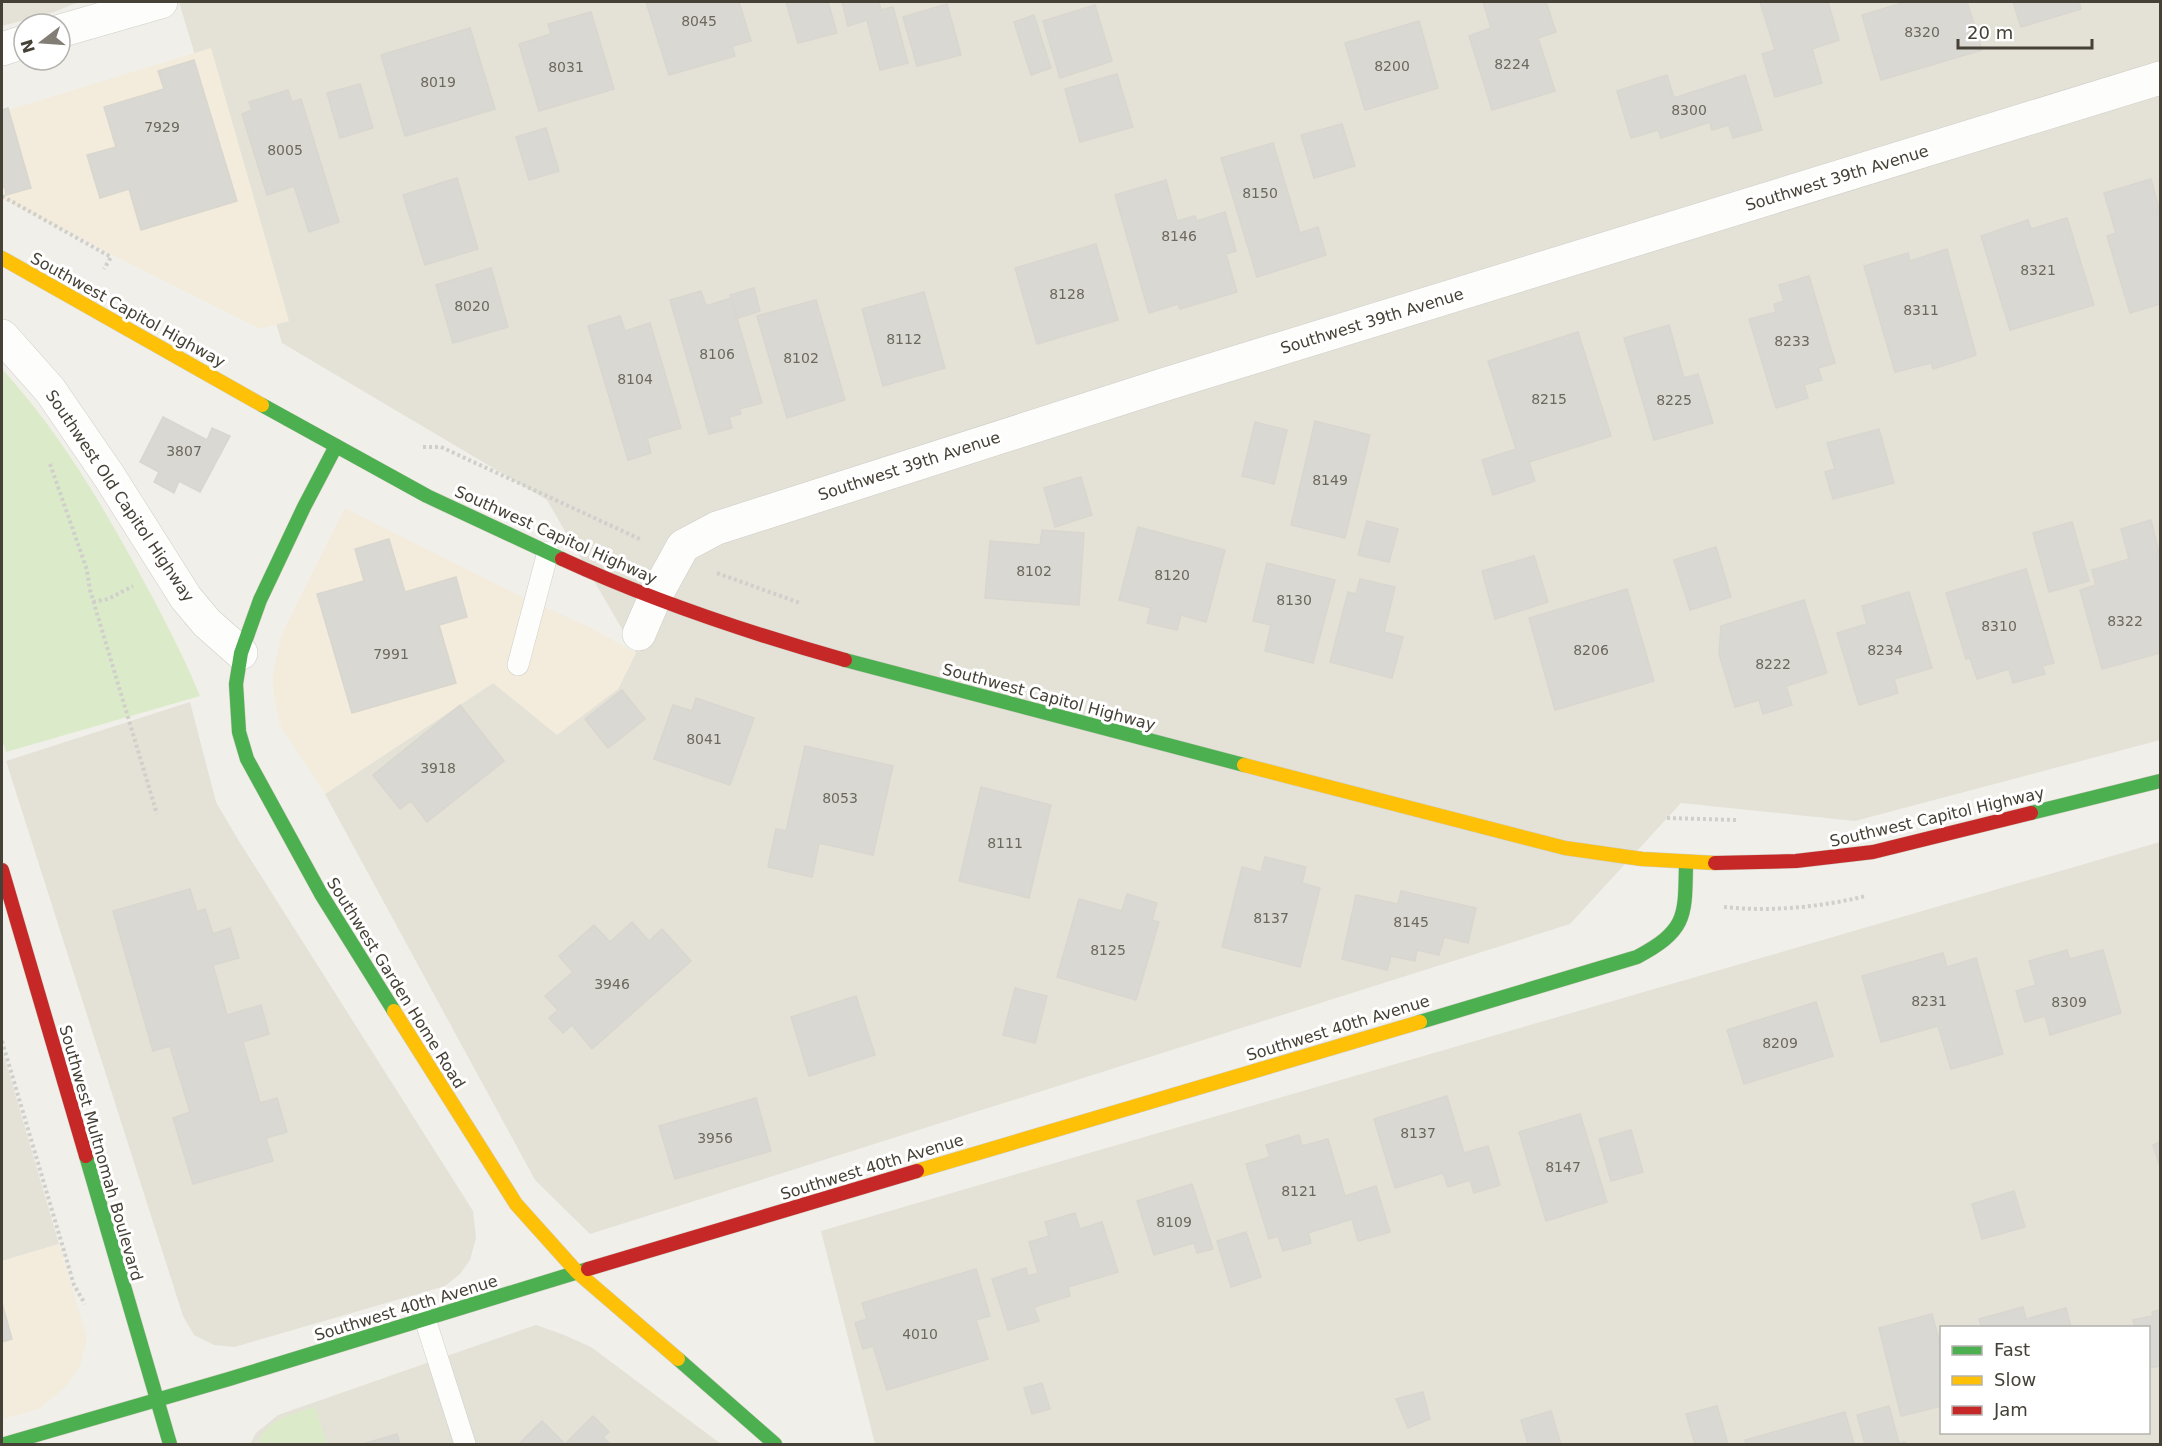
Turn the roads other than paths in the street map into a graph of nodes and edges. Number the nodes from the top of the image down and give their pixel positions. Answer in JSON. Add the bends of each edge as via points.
{"nodes":[{"id":1,"x":161,"y":2,"type":"edge"},
{"id":2,"x":72,"y":28,"type":"edge"},
{"id":3,"x":2160,"y":78,"type":"edge"},
{"id":4,"x":2,"y":258,"type":"edge"},
{"id":5,"x":2,"y":336,"type":"edge"},
{"id":6,"x":336,"y":446,"type":"junction"},
{"id":7,"x":548,"y":552,"type":"junction"},
{"id":8,"x":655,"y":597,"type":"junction"},
{"id":9,"x":639,"y":634,"type":"dead end"},
{"id":10,"x":241,"y":653,"type":"junction"},
{"id":11,"x":518,"y":665,"type":"dead end"},
{"id":12,"x":2160,"y":781,"type":"edge"},
{"id":13,"x":1686,"y":864,"type":"junction"},
{"id":14,"x":2,"y":870,"type":"edge"},
{"id":15,"x":577,"y":1272,"type":"junction"},
{"id":16,"x":425,"y":1319,"type":"junction"},
{"id":17,"x":158,"y":1401,"type":"junction"},
{"id":18,"x":5,"y":1444,"type":"edge"},
{"id":19,"x":170,"y":1444,"type":"edge"},
{"id":20,"x":465,"y":1444,"type":"edge"},
{"id":21,"x":775,"y":1444,"type":"edge"}],
"edges":[{"from":1,"to":2,"type":"street"},
{"from":3,"to":8,"type":"street","name":"Southwest 39th Avenue","via":[[1166,384],[717,528],[683,546]]},
{"from":4,"to":6,"type":"street","name":"Southwest Capitol Highway"},
{"from":5,"to":10,"type":"street","name":"Southwest Old Capitol Highway","via":[[54,395],[186,598]]},
{"from":6,"to":7,"type":"street","name":"Southwest Capitol Highway","via":[[427,496]]},
{"from":6,"to":10,"type":"street","name":"Southwest Garden Home Road","via":[[260,600]]},
{"from":7,"to":8,"type":"street","name":"Southwest Capitol Highway"},
{"from":7,"to":11,"type":"lane"},
{"from":8,"to":9,"type":"street","name":"Southwest 39th Avenue"},
{"from":8,"to":13,"type":"street","name":"Southwest Capitol Highway","via":[[778,641],[883,671],[1393,804],[1565,848]]},
{"from":10,"to":15,"type":"street","name":"Southwest Garden Home Road","via":[[236,684],[239,732],[247,759],[282,826],[516,1204]]},
{"from":12,"to":13,"type":"street","name":"Southwest Capitol Highway","via":[[1873,852],[1793,862]]},
{"from":13,"to":15,"type":"street","name":"Southwest 40th Avenue","via":[[1685,912],[1680,923],[1666,941],[1637,957]]},
{"from":14,"to":17,"type":"street","name":"Southwest Multnomah Boulevard"},
{"from":15,"to":16,"type":"street","name":"Southwest 40th Avenue"},
{"from":15,"to":21,"type":"street","name":"Southwest Garden Home Road"},
{"from":16,"to":17,"type":"street","name":"Southwest 40th Avenue"},
{"from":16,"to":20,"type":"lane"},
{"from":17,"to":18,"type":"street","name":"Southwest 40th Avenue"},
{"from":17,"to":19,"type":"street","name":"Southwest Multnomah Boulevard"}]}
